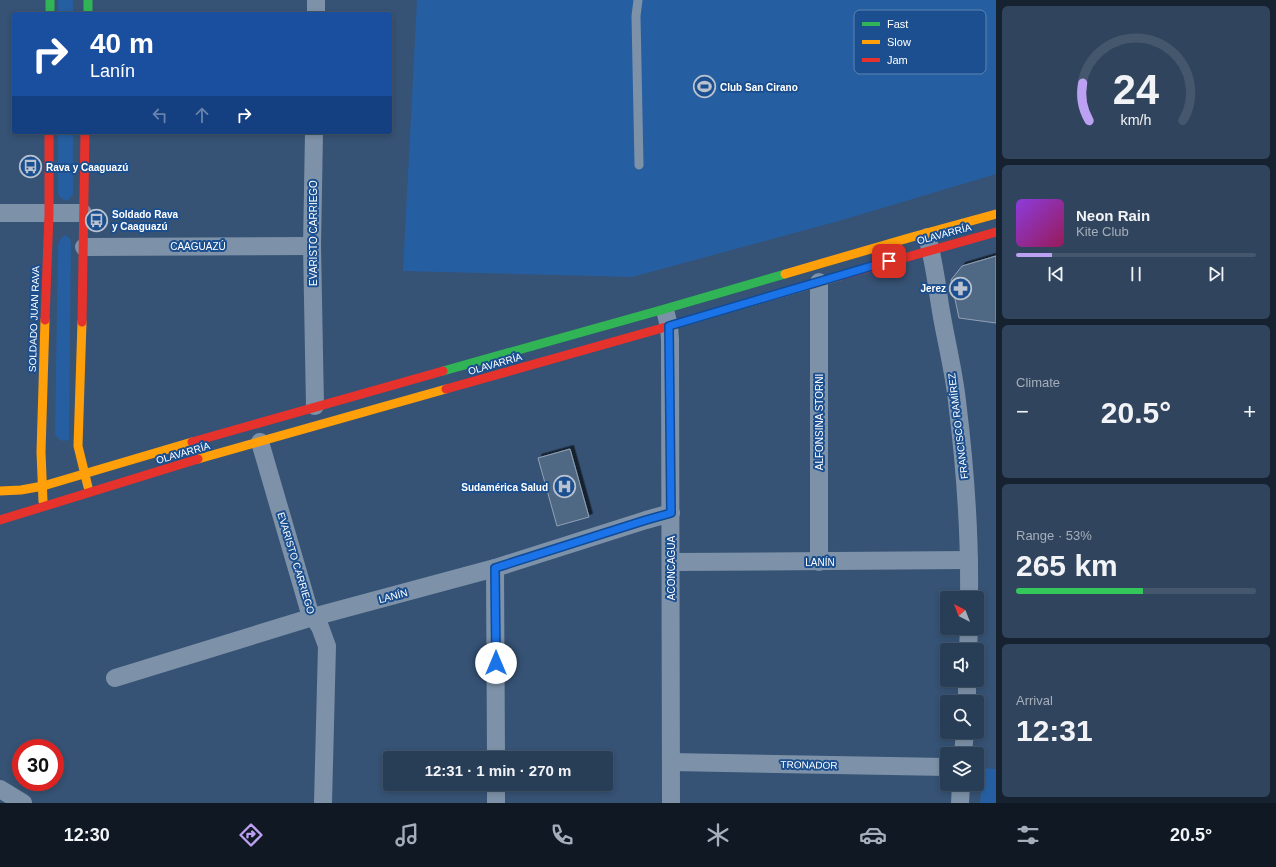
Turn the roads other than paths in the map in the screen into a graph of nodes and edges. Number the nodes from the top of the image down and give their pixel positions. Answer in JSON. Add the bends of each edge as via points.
{"nodes":[{"id":1,"x":50,"y":0,"type":"edge"},
{"id":2,"x":88,"y":0,"type":"edge"},
{"id":3,"x":304,"y":0,"type":"edge"},
{"id":4,"x":316,"y":0,"type":"edge"},
{"id":5,"x":638,"y":0,"type":"edge"},
{"id":6,"x":50,"y":12,"type":"edge"},
{"id":7,"x":88,"y":12,"type":"edge"},
{"id":8,"x":316,"y":12,"type":"edge"},
{"id":9,"x":49,"y":134,"type":"edge"},
{"id":10,"x":85,"y":134,"type":"edge"},
{"id":11,"x":314,"y":134,"type":"edge"},
{"id":12,"x":639,"y":165,"type":"dead end"},
{"id":13,"x":0,"y":213,"type":"edge"},
{"id":14,"x":83,"y":213,"type":"junction"},
{"id":15,"x":49,"y":214,"type":"junction"},
{"id":16,"x":996,"y":214,"type":"edge"},
{"id":17,"x":926,"y":232,"type":"junction"},
{"id":18,"x":996,"y":232,"type":"edge"},
{"id":19,"x":312,"y":246,"type":"junction"},
{"id":20,"x":84,"y":247,"type":"junction"},
{"id":21,"x":931,"y":249,"type":"junction"},
{"id":22,"x":819,"y":282,"type":"junction"},
{"id":23,"x":664,"y":309,"type":"junction"},
{"id":24,"x":669,"y":326,"type":"junction"},
{"id":25,"x":315,"y":406,"type":"junction"},
{"id":26,"x":260,"y":442,"type":"junction"},
{"id":27,"x":85,"y":473,"type":"junction"},
{"id":28,"x":43,"y":486,"type":"junction"},
{"id":29,"x":0,"y":491,"type":"edge"},
{"id":30,"x":89,"y":491,"type":"junction"},
{"id":31,"x":44,"y":506,"type":"junction"},
{"id":32,"x":671,"y":513,"type":"junction"},
{"id":33,"x":0,"y":520,"type":"edge"},
{"id":34,"x":969,"y":560,"type":"junction"},
{"id":35,"x":671,"y":562,"type":"junction"},
{"id":36,"x":819,"y":562,"type":"junction"},
{"id":37,"x":495,"y":568,"type":"junction"},
{"id":38,"x":969,"y":591,"type":"edge"},
{"id":39,"x":312,"y":618,"type":"junction"},
{"id":40,"x":114,"y":678,"type":"dead end"},
{"id":41,"x":496,"y":751,"type":"edge"},
{"id":42,"x":671,"y":762,"type":"junction"},
{"id":43,"x":940,"y":767,"type":"edge"},
{"id":44,"x":0,"y":790,"type":"edge"},
{"id":45,"x":496,"y":791,"type":"edge"},
{"id":46,"x":961,"y":791,"type":"edge"},
{"id":47,"x":23,"y":803,"type":"edge"},
{"id":48,"x":323,"y":803,"type":"edge"},
{"id":49,"x":496,"y":803,"type":"edge"},
{"id":50,"x":670,"y":803,"type":"edge"},
{"id":51,"x":960,"y":803,"type":"edge"}],
"edges":[{"from":1,"to":6,"type":"street"},
{"from":2,"to":7,"type":"street"},
{"from":3,"to":4,"type":"street"},
{"from":4,"to":8,"type":"street"},
{"from":5,"to":12,"type":"lane","via":[[636,16]]},
{"from":9,"to":15,"type":"street","name":"SOLDADO JUAN RAVA"},
{"from":10,"to":14,"type":"street"},
{"from":11,"to":19,"type":"street","name":"EVARISTO CARRIEGO"},
{"from":13,"to":15,"type":"street"},
{"from":14,"to":15,"type":"street"},
{"from":14,"to":20,"type":"street"},
{"from":15,"to":28,"type":"street","name":"SOLDADO JUAN RAVA","via":[[41,452]]},
{"from":16,"to":17,"type":"street","name":"OLAVARRÍA"},
{"from":17,"to":21,"type":"street","name":"FRANCISCO RAMÍREZ"},
{"from":17,"to":23,"type":"street","name":"OLAVARRÍA"},
{"from":18,"to":21,"type":"street","name":"OLAVARRÍA"},
{"from":19,"to":20,"type":"street","name":"CAAGUAZÚ"},
{"from":19,"to":25,"type":"street","name":"EVARISTO CARRIEGO"},
{"from":20,"to":27,"type":"street","via":[[78,446]]},
{"from":21,"to":22,"type":"street","name":"OLAVARRÍA"},
{"from":21,"to":34,"type":"street","name":"FRANCISCO RAMÍREZ","via":[[957,400]]},
{"from":22,"to":24,"type":"street","name":"OLAVARRÍA"},
{"from":22,"to":36,"type":"street","name":"ALFONSINA STORNI"},
{"from":23,"to":24,"type":"street","name":"ACONCAGUA"},
{"from":23,"to":25,"type":"street","name":"OLAVARRÍA"},
{"from":24,"to":26,"type":"street","name":"OLAVARRÍA"},
{"from":24,"to":32,"type":"street","name":"ACONCAGUA"},
{"from":25,"to":27,"type":"street","name":"OLAVARRÍA"},
{"from":26,"to":30,"type":"street","name":"OLAVARRÍA"},
{"from":26,"to":39,"type":"street","name":"EVARISTO CARRIEGO"},
{"from":27,"to":28,"type":"street","name":"OLAVARRÍA"},
{"from":27,"to":30,"type":"street"},
{"from":28,"to":29,"type":"street","name":"OLAVARRÍA"},
{"from":28,"to":31,"type":"street","name":"SOLDADO JUAN RAVA"},
{"from":30,"to":31,"type":"street","name":"OLAVARRÍA"},
{"from":31,"to":33,"type":"street","name":"OLAVARRÍA"},
{"from":32,"to":35,"type":"street","name":"ACONCAGUA"},
{"from":32,"to":37,"type":"street","name":"LANÍN"},
{"from":34,"to":36,"type":"street","name":"LANÍN"},
{"from":34,"to":38,"type":"street","name":"FRANCISCO RAMÍREZ"},
{"from":35,"to":36,"type":"street","name":"LANÍN"},
{"from":35,"to":42,"type":"street","name":"ACONCAGUA"},
{"from":37,"to":39,"type":"street","name":"LANÍN"},
{"from":37,"to":41,"type":"street"},
{"from":39,"to":40,"type":"street","name":"LANÍN"},
{"from":39,"to":48,"type":"street","name":"EVARISTO CARRIEGO","via":[[320,627],[327,646]]},
{"from":42,"to":43,"type":"street","name":"TRONADOR"},
{"from":42,"to":50,"type":"street","name":"ACONCAGUA"},
{"from":44,"to":47,"type":"street"},
{"from":45,"to":49,"type":"street"},
{"from":46,"to":51,"type":"street"}]}
